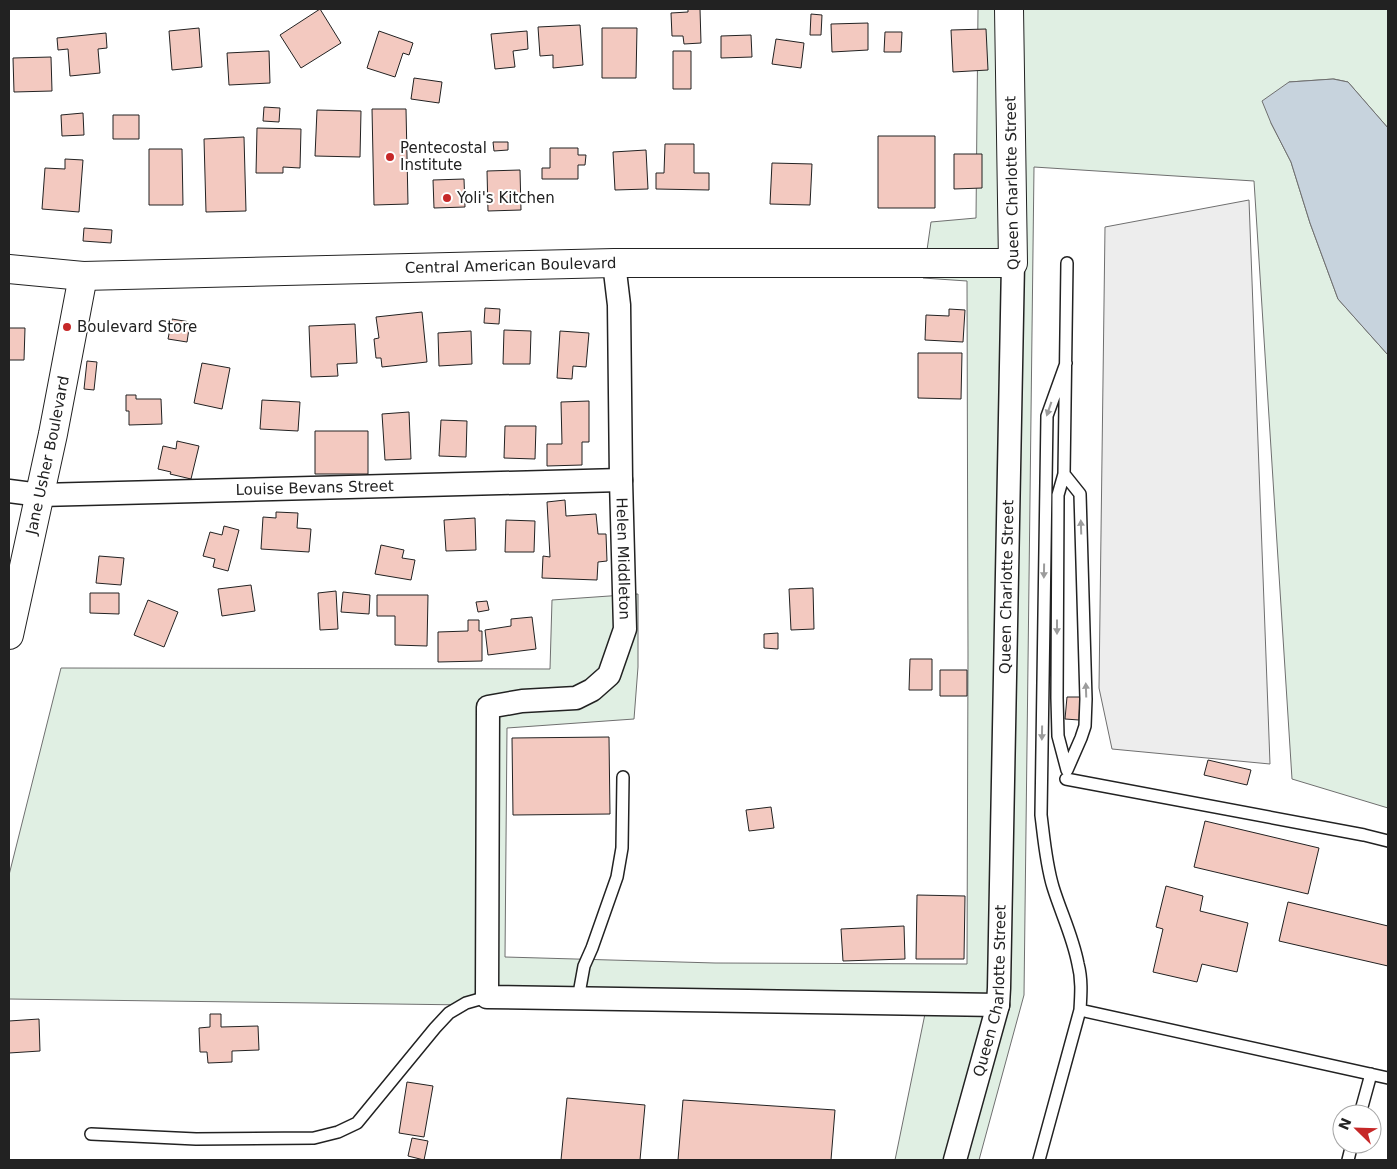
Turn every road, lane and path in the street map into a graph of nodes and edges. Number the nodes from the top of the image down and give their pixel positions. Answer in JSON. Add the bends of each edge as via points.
{"nodes":[{"id":1,"x":1009,"y":9,"type":"edge"},
{"id":2,"x":614,"y":263,"type":"junction"},
{"id":3,"x":1013,"y":263,"type":"junction"},
{"id":4,"x":1067,"y":263,"type":"dead end"},
{"id":5,"x":9,"y":269,"type":"edge"},
{"id":6,"x":83,"y":276,"type":"junction"},
{"id":7,"x":1066,"y":363,"type":"junction"},
{"id":8,"x":1064,"y":474,"type":"junction"},
{"id":9,"x":620,"y":480,"type":"junction"},
{"id":10,"x":9,"y":491,"type":"edge"},
{"id":11,"x":40,"y":495,"type":"junction"},
{"id":12,"x":9,"y":635,"type":"edge"},
{"id":13,"x":622,"y":777,"type":"dead end"},
{"id":14,"x":1066,"y":779,"type":"dead end"},
{"id":15,"x":1388,"y":841,"type":"edge"},
{"id":16,"x":487,"y":997,"type":"junction"},
{"id":17,"x":578,"y":999,"type":"junction"},
{"id":18,"x":998,"y":1005,"type":"junction"},
{"id":19,"x":1080,"y":1010,"type":"junction"},
{"id":20,"x":1371,"y":1074,"type":"junction"},
{"id":21,"x":1388,"y":1078,"type":"edge"},
{"id":22,"x":1363,"y":1104,"type":"edge"},
{"id":23,"x":91,"y":1134,"type":"dead end"},
{"id":24,"x":955,"y":1160,"type":"edge"},
{"id":25,"x":1040,"y":1160,"type":"edge"}],
"edges":[{"from":1,"to":3,"type":"main road","name":"Queen Charlotte Street"},
{"from":2,"to":3,"type":"main road","name":"Central American Boulevard"},
{"from":2,"to":6,"type":"main road","name":"Central American Boulevard"},
{"from":2,"to":9,"type":"street","name":"Helen Middleton","via":[[619,305]]},
{"from":3,"to":18,"type":"street","name":"Queen Charlotte Street"},
{"from":4,"to":7,"type":"lane"},
{"from":5,"to":6,"type":"main road","name":"Central American Boulevard"},
{"from":6,"to":11,"type":"main road","name":"Jane Usher Boulevard"},
{"from":7,"to":8,"type":"lane"},
{"from":7,"to":19,"type":"lane","one_way":true,"via":[[1047,416],[1041,815],[1053,887],[1078,963],[1082,988]]},
{"from":8,"to":8,"type":"lane","one_way":true,"via":[[1058,496],[1057,698],[1058,736],[1067,770],[1085,726],[1086,700],[1080,494]]},
{"from":9,"to":11,"type":"street","name":"Louise Bevans Street"},
{"from":9,"to":16,"type":"street","name":"Helen Middleton","via":[[626,629],[609,675],[592,690],[576,698],[522,701],[488,708]]},
{"from":10,"to":11,"type":"street","name":"Louise Bevans Street"},
{"from":11,"to":12,"type":"main road","name":"Jane Usher Boulevard"},
{"from":13,"to":17,"type":"lane","via":[[622,848],[617,877],[584,966]]},
{"from":14,"to":15,"type":"lane"},
{"from":16,"to":17,"type":"street"},
{"from":16,"to":23,"type":"lane","via":[[466,1002],[449,1013],[357,1123],[338,1132],[314,1138],[196,1139]]},
{"from":17,"to":18,"type":"street"},
{"from":18,"to":24,"type":"street","name":"Queen Charlotte Street"},
{"from":19,"to":20,"type":"lane"},
{"from":19,"to":25,"type":"lane"},
{"from":20,"to":21,"type":"lane"},
{"from":20,"to":22,"type":"lane"}]}
